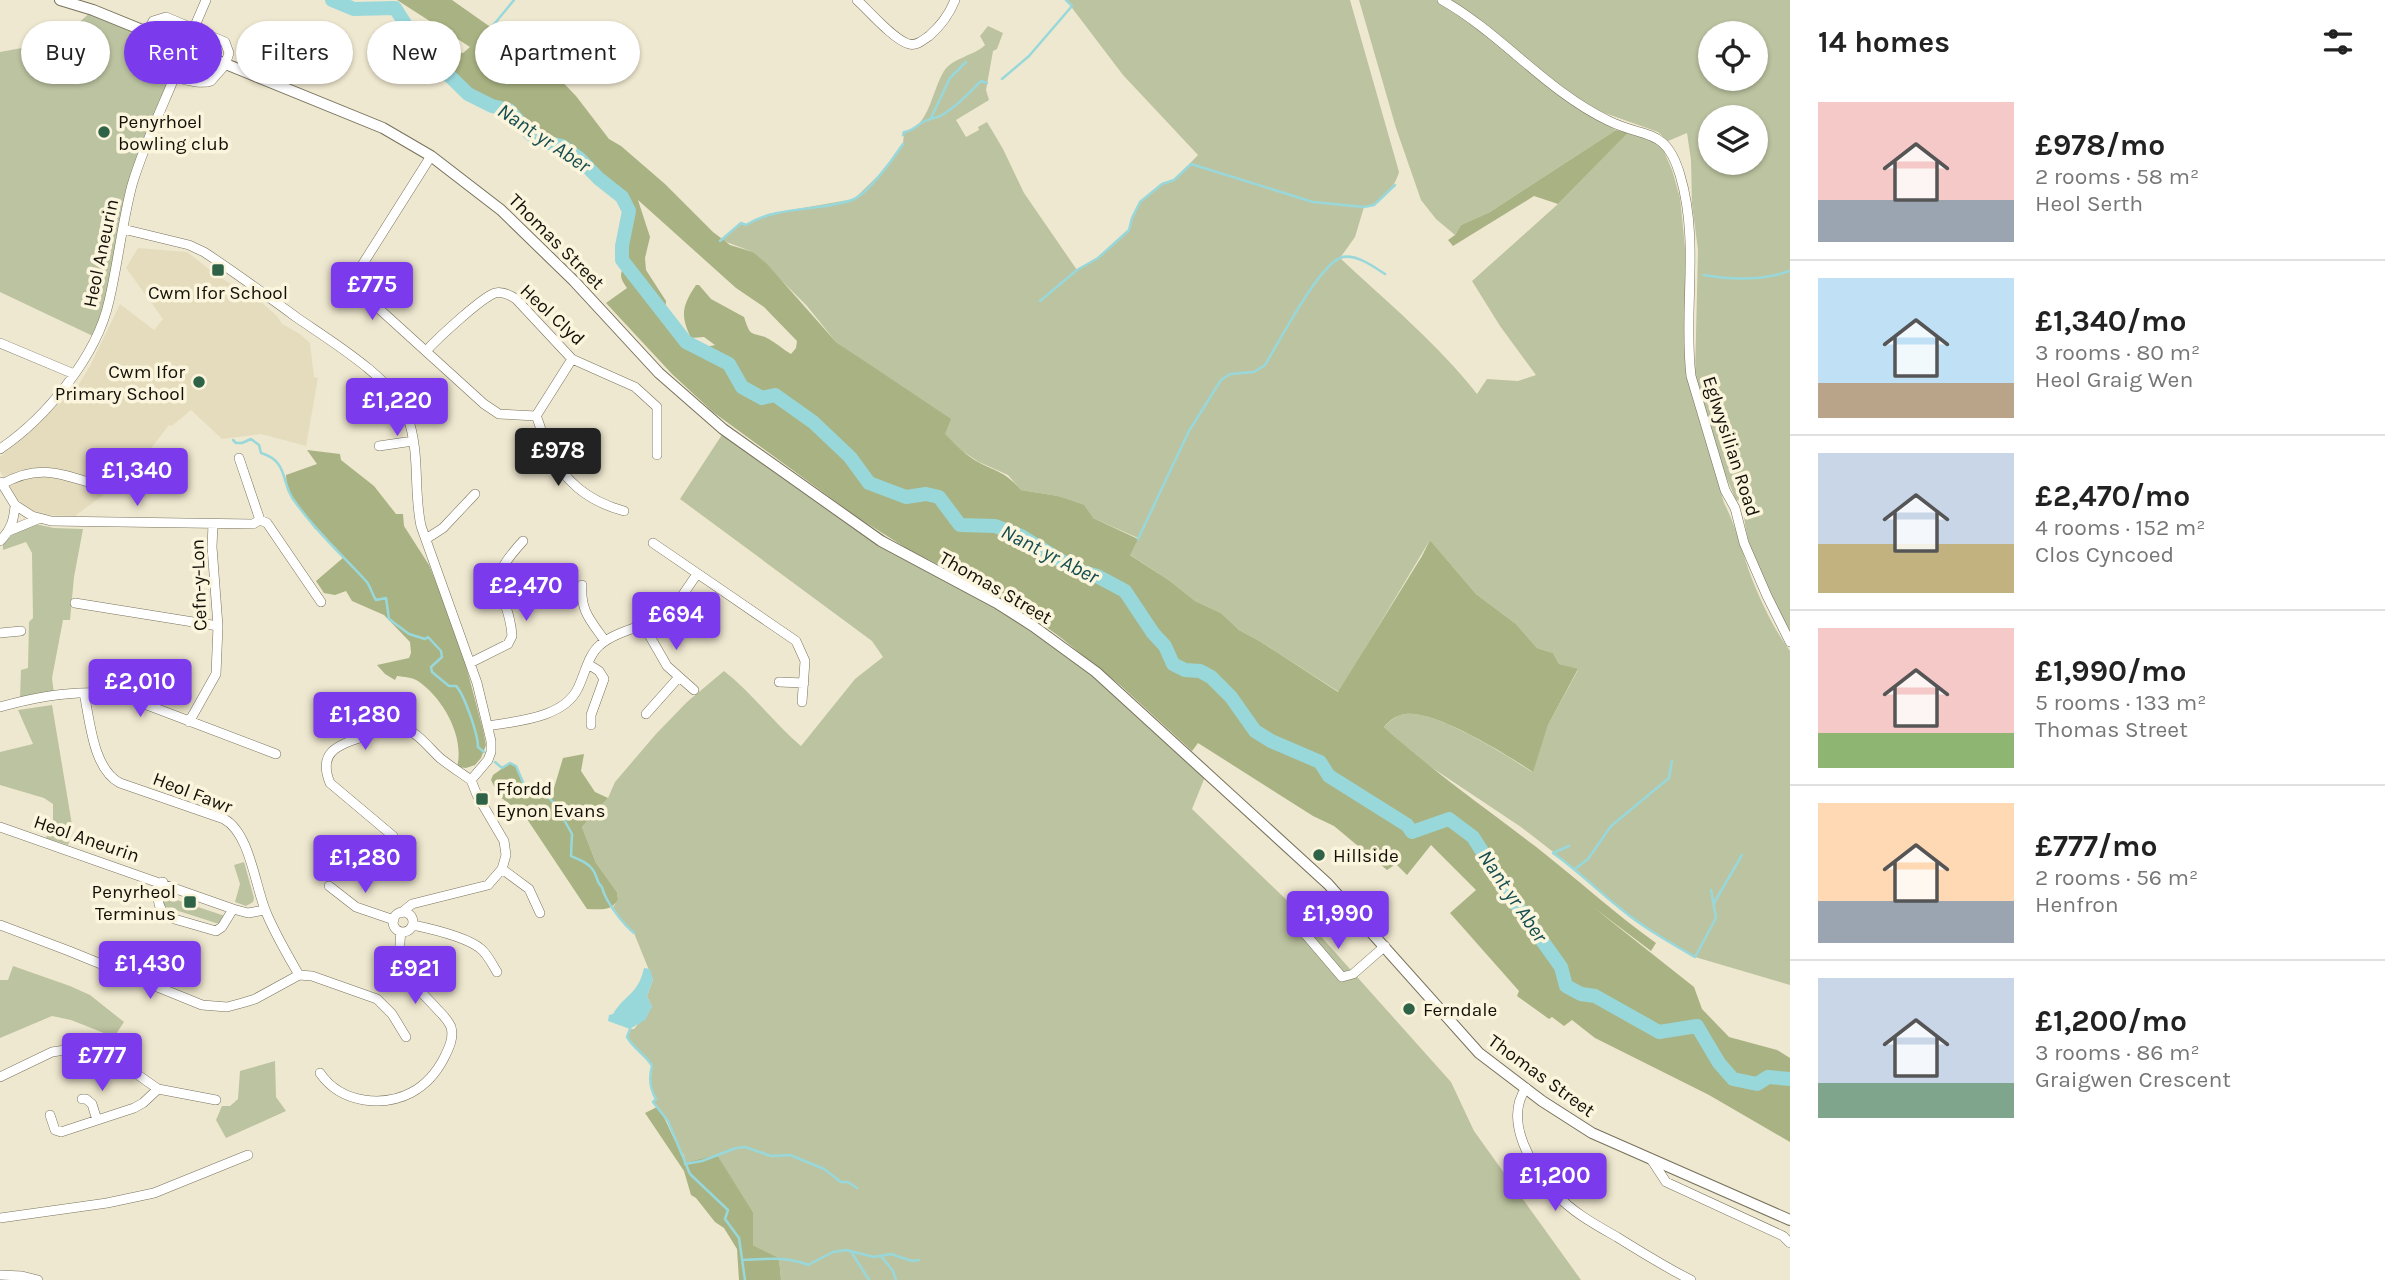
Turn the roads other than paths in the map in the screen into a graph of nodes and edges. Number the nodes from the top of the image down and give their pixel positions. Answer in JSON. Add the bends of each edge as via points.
{"nodes":[{"id":1,"x":60,"y":0,"type":"edge"},
{"id":2,"x":206,"y":0,"type":"edge"},
{"id":3,"x":858,"y":0,"type":"edge"},
{"id":4,"x":955,"y":0,"type":"edge"},
{"id":5,"x":1442,"y":0,"type":"edge"},
{"id":6,"x":153,"y":21,"type":"edge"},
{"id":7,"x":175,"y":21,"type":"edge"},
{"id":8,"x":197,"y":21,"type":"edge"},
{"id":9,"x":124,"y":23,"type":"edge"},
{"id":10,"x":222,"y":41,"type":"edge"},
{"id":11,"x":222,"y":64,"type":"edge"},
{"id":12,"x":225,"y":65,"type":"junction"},
{"id":13,"x":222,"y":68,"type":"edge"},
{"id":14,"x":172,"y":84,"type":"edge"},
{"id":15,"x":431,"y":156,"type":"junction"},
{"id":16,"x":123,"y":229,"type":"junction"},
{"id":17,"x":0,"y":343,"type":"edge"},
{"id":18,"x":426,"y":351,"type":"junction"},
{"id":19,"x":572,"y":359,"type":"junction"},
{"id":20,"x":74,"y":374,"type":"junction"},
{"id":21,"x":536,"y":416,"type":"junction"},
{"id":22,"x":413,"y":441,"type":"junction"},
{"id":23,"x":379,"y":446,"type":"dead end"},
{"id":24,"x":0,"y":449,"type":"edge"},
{"id":25,"x":657,"y":455,"type":"dead end"},
{"id":26,"x":239,"y":458,"type":"dead end"},
{"id":27,"x":1,"y":482,"type":"edge"},
{"id":28,"x":94,"y":484,"type":"dead end"},
{"id":29,"x":475,"y":494,"type":"dead end"},
{"id":30,"x":15,"y":505,"type":"junction"},
{"id":31,"x":624,"y":511,"type":"dead end"},
{"id":32,"x":38,"y":519,"type":"junction"},
{"id":33,"x":260,"y":520,"type":"junction"},
{"id":34,"x":213,"y":524,"type":"junction"},
{"id":35,"x":9,"y":531,"type":"junction"},
{"id":36,"x":426,"y":539,"type":"junction"},
{"id":37,"x":0,"y":541,"type":"edge"},
{"id":38,"x":518,"y":542,"type":"dead end"},
{"id":39,"x":653,"y":543,"type":"dead end"},
{"id":40,"x":697,"y":574,"type":"junction"},
{"id":41,"x":582,"y":585,"type":"dead end"},
{"id":42,"x":321,"y":602,"type":"dead end"},
{"id":43,"x":75,"y":603,"type":"dead end"},
{"id":44,"x":218,"y":626,"type":"junction"},
{"id":45,"x":644,"y":626,"type":"junction"},
{"id":46,"x":21,"y":631,"type":"dead end"},
{"id":47,"x":0,"y":633,"type":"edge"},
{"id":48,"x":605,"y":641,"type":"junction"},
{"id":49,"x":1790,"y":642,"type":"edge"},
{"id":50,"x":470,"y":663,"type":"junction"},
{"id":51,"x":588,"y":664,"type":"junction"},
{"id":52,"x":679,"y":677,"type":"junction"},
{"id":53,"x":779,"y":682,"type":"dead end"},
{"id":54,"x":804,"y":683,"type":"junction"},
{"id":55,"x":694,"y":690,"type":"dead end"},
{"id":56,"x":84,"y":693,"type":"junction"},
{"id":57,"x":802,"y":702,"type":"dead end"},
{"id":58,"x":0,"y":707,"type":"edge"},
{"id":59,"x":646,"y":714,"type":"dead end"},
{"id":60,"x":189,"y":722,"type":"junction"},
{"id":61,"x":591,"y":725,"type":"dead end"},
{"id":62,"x":488,"y":726,"type":"junction"},
{"id":63,"x":276,"y":754,"type":"dead end"},
{"id":64,"x":471,"y":780,"type":"junction"},
{"id":65,"x":0,"y":827,"type":"edge"},
{"id":66,"x":394,"y":836,"type":"dead end"},
{"id":67,"x":502,"y":869,"type":"junction"},
{"id":68,"x":163,"y":882,"type":"junction"},
{"id":69,"x":328,"y":886,"type":"dead end"},
{"id":70,"x":421,"y":903,"type":"junction"},
{"id":71,"x":233,"y":909,"type":"junction"},
{"id":72,"x":265,"y":910,"type":"junction"},
{"id":73,"x":540,"y":912,"type":"dead end"},
{"id":74,"x":401,"y":913,"type":"junction"},
{"id":75,"x":394,"y":920,"type":"junction"},
{"id":76,"x":412,"y":921,"type":"junction"},
{"id":77,"x":1295,"y":922,"type":"dead end"},
{"id":78,"x":0,"y":925,"type":"edge"},
{"id":79,"x":401,"y":932,"type":"junction"},
{"id":80,"x":1385,"y":946,"type":"junction"},
{"id":81,"x":497,"y":972,"type":"dead end"},
{"id":82,"x":299,"y":975,"type":"junction"},
{"id":83,"x":406,"y":1037,"type":"dead end"},
{"id":84,"x":320,"y":1073,"type":"dead end"},
{"id":85,"x":0,"y":1077,"type":"edge"},
{"id":86,"x":1526,"y":1088,"type":"junction"},
{"id":87,"x":158,"y":1089,"type":"junction"},
{"id":88,"x":82,"y":1100,"type":"dead end"},
{"id":89,"x":216,"y":1100,"type":"dead end"},
{"id":90,"x":50,"y":1115,"type":"dead end"},
{"id":91,"x":97,"y":1120,"type":"junction"},
{"id":92,"x":248,"y":1155,"type":"dead end"},
{"id":93,"x":1651,"y":1158,"type":"junction"},
{"id":94,"x":0,"y":1218,"type":"edge"},
{"id":95,"x":1790,"y":1220,"type":"edge"},
{"id":96,"x":1790,"y":1243,"type":"edge"},
{"id":97,"x":0,"y":1275,"type":"edge"},
{"id":98,"x":38,"y":1280,"type":"edge"},
{"id":99,"x":1691,"y":1280,"type":"edge"}],
"edges":[{"from":1,"to":9,"type":"main road","name":"Thomas Street"},
{"from":2,"to":8,"type":"street"},
{"from":3,"to":4,"type":"street","via":[[909,44],[919,43],[935,30],[948,17]]},
{"from":5,"to":49,"type":"street","name":"Eglwysilian Road","via":[[1577,103],[1612,123],[1665,143],[1680,175],[1690,237],[1691,376],[1744,543]]},
{"from":6,"to":7,"type":"street","via":[[166,17]]},
{"from":10,"to":12,"type":"street","via":[[229,53]]},
{"from":11,"to":12,"type":"main road","name":"Thomas Street"},
{"from":12,"to":13,"type":"street"},
{"from":12,"to":15,"type":"main road","name":"Thomas Street","via":[[383,128]]},
{"from":14,"to":16,"type":"street","name":"Heol Aneurin","via":[[132,186]]},
{"from":15,"to":18,"type":"street","via":[[359,270],[358,279],[365,296]]},
{"from":15,"to":80,"type":"main road","name":"Thomas Street","via":[[528,234],[659,373],[723,429],[881,541],[997,603],[1096,672],[1328,884]]},
{"from":16,"to":20,"type":"street","name":"Heol Aneurin","via":[[109,303]]},
{"from":16,"to":22,"type":"street","via":[[204,252],[338,346],[377,376],[403,406]]},
{"from":17,"to":20,"type":"street"},
{"from":18,"to":19,"type":"street","name":"Heol Clyd","via":[[500,292],[516,299]]},
{"from":18,"to":21,"type":"street","via":[[493,411]]},
{"from":19,"to":21,"type":"street"},
{"from":19,"to":25,"type":"street","name":"Heol Clyd","via":[[635,387],[657,407]]},
{"from":20,"to":24,"type":"street","name":"Heol Aneurin","via":[[57,398]]},
{"from":21,"to":31,"type":"street","via":[[547,446],[586,497]]},
{"from":22,"to":23,"type":"street"},
{"from":22,"to":36,"type":"street","via":[[418,515]]},
{"from":26,"to":33,"type":"street"},
{"from":27,"to":28,"type":"street","via":[[46,471]]},
{"from":27,"to":30,"type":"street"},
{"from":29,"to":36,"type":"street"},
{"from":30,"to":32,"type":"street"},
{"from":30,"to":35,"type":"street"},
{"from":32,"to":34,"type":"street"},
{"from":32,"to":35,"type":"street"},
{"from":33,"to":34,"type":"street"},
{"from":33,"to":42,"type":"street","via":[[267,523]]},
{"from":34,"to":44,"type":"street","name":"Cefn-y-Lon"},
{"from":35,"to":37,"type":"street"},
{"from":36,"to":50,"type":"street"},
{"from":38,"to":50,"type":"street","via":[[497,582],[512,636],[508,644]]},
{"from":39,"to":40,"type":"street"},
{"from":40,"to":45,"type":"street","via":[[671,612]]},
{"from":40,"to":54,"type":"street","via":[[796,641],[806,661]]},
{"from":41,"to":48,"type":"street","via":[[584,611]]},
{"from":43,"to":44,"type":"street"},
{"from":44,"to":60,"type":"street","name":"Cefn-y-Lon","via":[[216,674]]},
{"from":45,"to":48,"type":"street"},
{"from":45,"to":52,"type":"street"},
{"from":46,"to":47,"type":"street"},
{"from":48,"to":51,"type":"street"},
{"from":50,"to":62,"type":"street"},
{"from":51,"to":61,"type":"street","via":[[604,680]]},
{"from":51,"to":62,"type":"street","via":[[577,691],[564,706]]},
{"from":52,"to":55,"type":"street"},
{"from":52,"to":59,"type":"street"},
{"from":53,"to":54,"type":"street"},
{"from":54,"to":57,"type":"street"},
{"from":56,"to":58,"type":"street"},
{"from":56,"to":60,"type":"street","via":[[126,697]]},
{"from":56,"to":72,"type":"street","name":"Heol Fawr","via":[[97,753],[106,772],[120,783],[233,825]]},
{"from":60,"to":63,"type":"street"},
{"from":62,"to":64,"type":"street","via":[[490,755]]},
{"from":64,"to":66,"type":"street","via":[[403,728],[340,744],[326,762],[330,783]]},
{"from":64,"to":67,"type":"street","via":[[503,841]]},
{"from":65,"to":68,"type":"street","name":"Heol Aneurin"},
{"from":67,"to":70,"type":"street","via":[[488,885]]},
{"from":67,"to":73,"type":"street","via":[[529,889]]},
{"from":68,"to":71,"type":"street","name":"Heol Aneurin"},
{"from":68,"to":71,"type":"street","via":[[158,898],[164,916],[216,931]]},
{"from":69,"to":75,"type":"street","via":[[356,907]]},
{"from":70,"to":74,"type":"street"},
{"from":70,"to":76,"type":"street"},
{"from":71,"to":72,"type":"street","name":"Heol Aneurin","via":[[248,913]]},
{"from":72,"to":82,"type":"street","name":"Heol Fawr"},
{"from":74,"to":75,"type":"street"},
{"from":74,"to":76,"type":"street","via":[[407,913]]},
{"from":75,"to":79,"type":"street"},
{"from":76,"to":79,"type":"street","via":[[408,931]]},
{"from":76,"to":81,"type":"street","via":[[473,944]]},
{"from":77,"to":80,"type":"street","via":[[1342,977],[1353,974]]},
{"from":78,"to":82,"type":"street","via":[[202,1005],[227,1007],[256,999]]},
{"from":79,"to":84,"type":"street","via":[[403,971],[451,1026],[451,1042],[439,1068],[421,1088],[375,1101],[346,1096]]},
{"from":80,"to":86,"type":"main road","name":"Thomas Street","via":[[1479,1053]]},
{"from":82,"to":83,"type":"street","via":[[377,999]]},
{"from":85,"to":87,"type":"street","via":[[52,1052],[85,1047],[108,1054]]},
{"from":86,"to":93,"type":"main road","name":"Thomas Street","via":[[1592,1133]]},
{"from":86,"to":99,"type":"street","via":[[1516,1114],[1521,1137],[1555,1194],[1599,1227]]},
{"from":87,"to":89,"type":"street"},
{"from":87,"to":91,"type":"street","via":[[143,1103]]},
{"from":88,"to":91,"type":"street","via":[[92,1104]]},
{"from":90,"to":91,"type":"street","via":[[55,1130],[61,1132]]},
{"from":92,"to":94,"type":"street","via":[[154,1193]]},
{"from":93,"to":95,"type":"main road","name":"Thomas Street"},
{"from":93,"to":96,"type":"street","via":[[1666,1182]]},
{"from":97,"to":98,"type":"street"}]}
